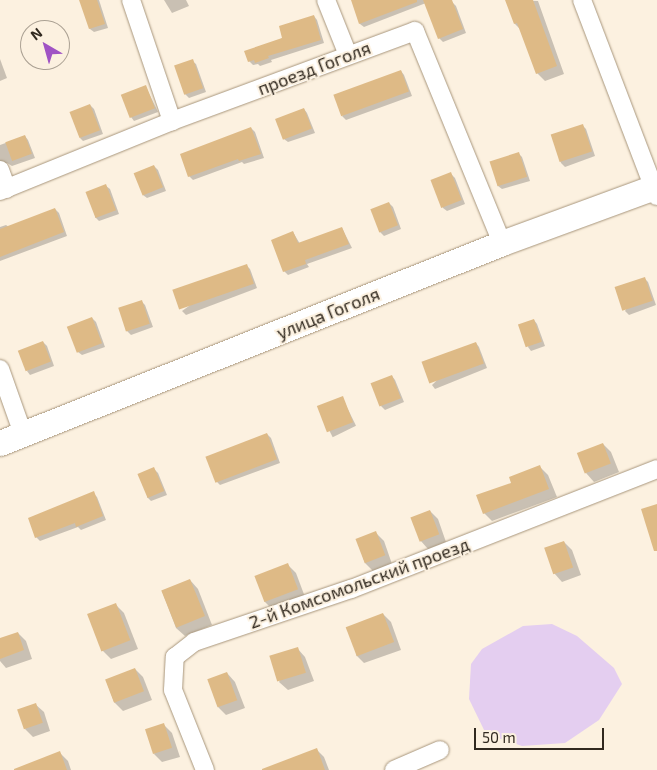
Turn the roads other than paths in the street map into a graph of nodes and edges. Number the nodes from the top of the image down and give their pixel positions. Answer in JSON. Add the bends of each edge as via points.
{"nodes":[{"id":1,"x":131,"y":0,"type":"edge"},
{"id":2,"x":326,"y":0,"type":"edge"},
{"id":3,"x":582,"y":0,"type":"edge"},
{"id":4,"x":348,"y":55,"type":"junction"},
{"id":5,"x":172,"y":122,"type":"junction"},
{"id":6,"x":0,"y":170,"type":"edge"},
{"id":7,"x":3,"y":190,"type":"edge"},
{"id":8,"x":656,"y":190,"type":"edge"},
{"id":9,"x":502,"y":243,"type":"junction"},
{"id":10,"x":0,"y":369,"type":"edge"},
{"id":11,"x":11,"y":439,"type":"edge"},
{"id":12,"x":657,"y":470,"type":"edge"},
{"id":13,"x":440,"y":750,"type":"dead end"},
{"id":14,"x":205,"y":770,"type":"edge"},
{"id":15,"x":394,"y":770,"type":"edge"}],
"edges":[{"from":1,"to":5,"type":"street"},
{"from":2,"to":4,"type":"street"},
{"from":3,"to":8,"type":"street"},
{"from":4,"to":5,"type":"street","name":"проезд Гоголя"},
{"from":4,"to":9,"type":"street","name":"проезд Гоголя","via":[[415,31]]},
{"from":5,"to":7,"type":"street","name":"проезд Гоголя"},
{"from":6,"to":7,"type":"street"},
{"from":8,"to":9,"type":"street","name":"улица Гоголя"},
{"from":9,"to":11,"type":"street","name":"улица Гоголя"},
{"from":10,"to":11,"type":"street"},
{"from":12,"to":14,"type":"street","name":"2-й Комсомольский проезд","via":[[351,589],[194,642],[175,657],[173,690]]},
{"from":13,"to":15,"type":"street"}]}
